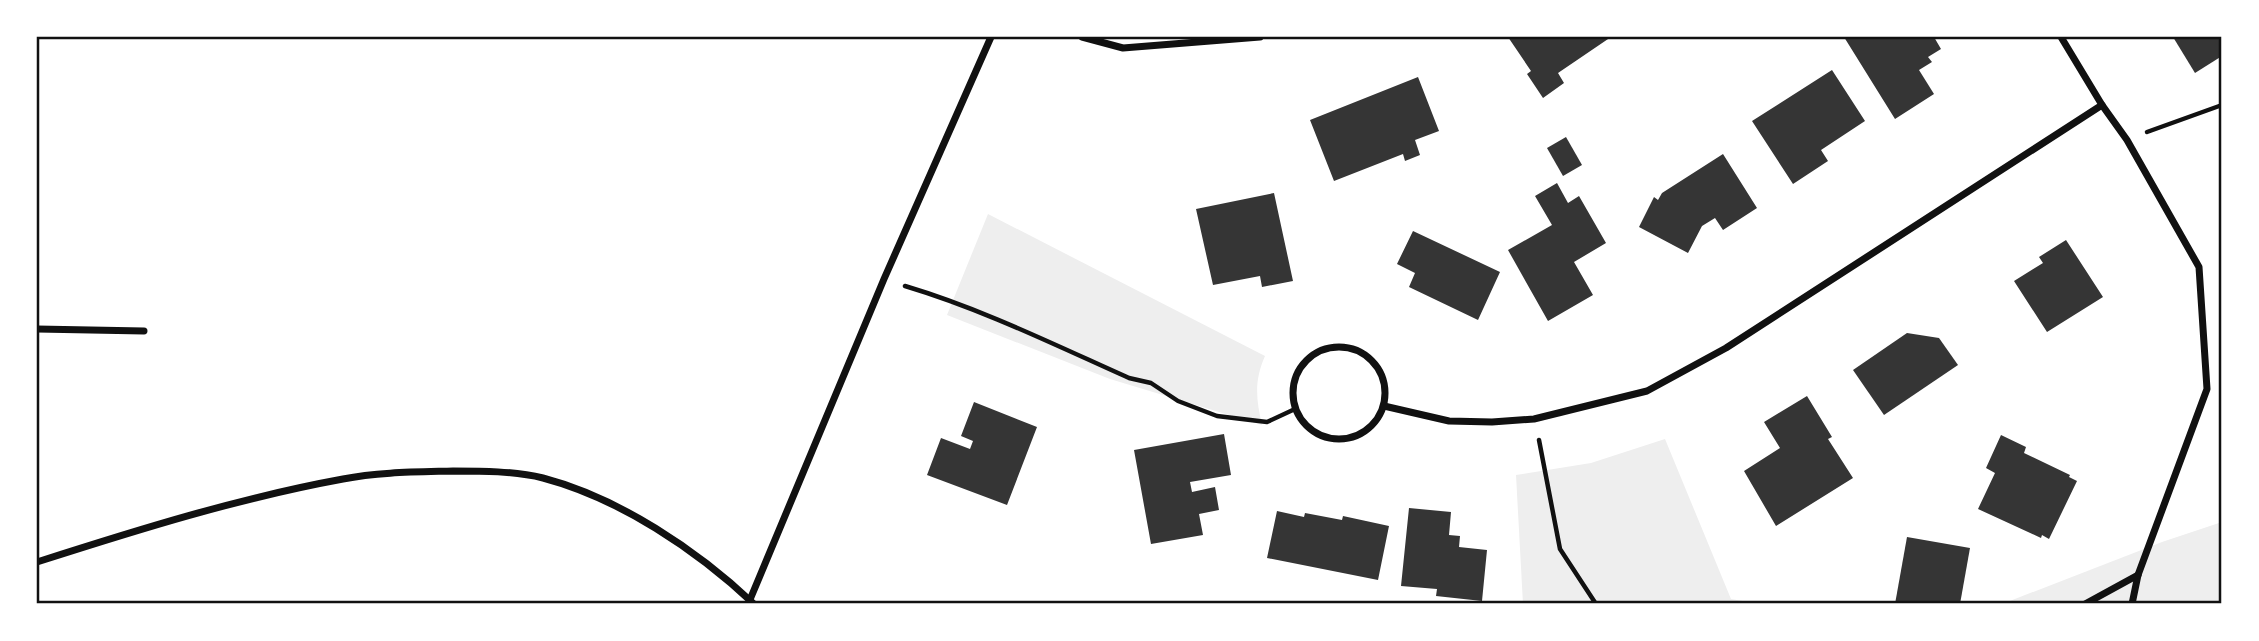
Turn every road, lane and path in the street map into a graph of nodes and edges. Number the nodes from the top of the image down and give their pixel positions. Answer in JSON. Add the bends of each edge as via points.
{"nodes":[{"id":1,"x":990,"y":37,"type":"edge"},
{"id":2,"x":1082,"y":37,"type":"edge"},
{"id":3,"x":1260,"y":37,"type":"edge"},
{"id":4,"x":2061,"y":37,"type":"edge"},
{"id":5,"x":2102,"y":105,"type":"junction"},
{"id":6,"x":2222,"y":105,"type":"edge"},
{"id":7,"x":2127,"y":140,"type":"junction"},
{"id":8,"x":884,"y":279,"type":"junction"},
{"id":9,"x":37,"y":329,"type":"edge"},
{"id":10,"x":144,"y":331,"type":"dead end"},
{"id":11,"x":1384,"y":406,"type":"junction"},
{"id":12,"x":1295,"y":409,"type":"junction"},
{"id":13,"x":1534,"y":419,"type":"junction"},
{"id":14,"x":37,"y":562,"type":"edge"},
{"id":15,"x":2138,"y":575,"type":"junction"},
{"id":16,"x":750,"y":603,"type":"edge"},
{"id":17,"x":1596,"y":604,"type":"edge"},
{"id":18,"x":2085,"y":604,"type":"edge"},
{"id":19,"x":2132,"y":604,"type":"edge"}],
"edges":[{"from":1,"to":8,"type":"street"},
{"from":2,"to":3,"type":"street","via":[[1123,48]]},
{"from":4,"to":5,"type":"street"},
{"from":5,"to":7,"type":"street"},
{"from":5,"to":13,"type":"street","via":[[1715,354],[1647,391]]},
{"from":6,"to":7,"type":"path"},
{"from":7,"to":15,"type":"street","via":[[2199,267],[2207,389]]},
{"from":8,"to":12,"type":"path","via":[[982,313],[1129,378],[1151,383],[1178,401],[1217,416],[1267,422]]},
{"from":8,"to":16,"type":"street"},
{"from":9,"to":10,"type":"street"},
{"from":11,"to":12,"type":"street","via":[[1375,423],[1360,435],[1341,440],[1322,436],[1306,425]]},
{"from":11,"to":12,"type":"street","via":[[1386,387],[1379,368],[1347,347],[1328,348],[1310,356],[1292,390]]},
{"from":11,"to":13,"type":"street","via":[[1449,421]]},
{"from":13,"to":17,"type":"path","via":[[1560,549]]},
{"from":14,"to":16,"type":"street","via":[[156,525],[345,478],[483,471],[541,478],[598,498],[680,545]]},
{"from":15,"to":18,"type":"street"},
{"from":15,"to":19,"type":"street"}]}
